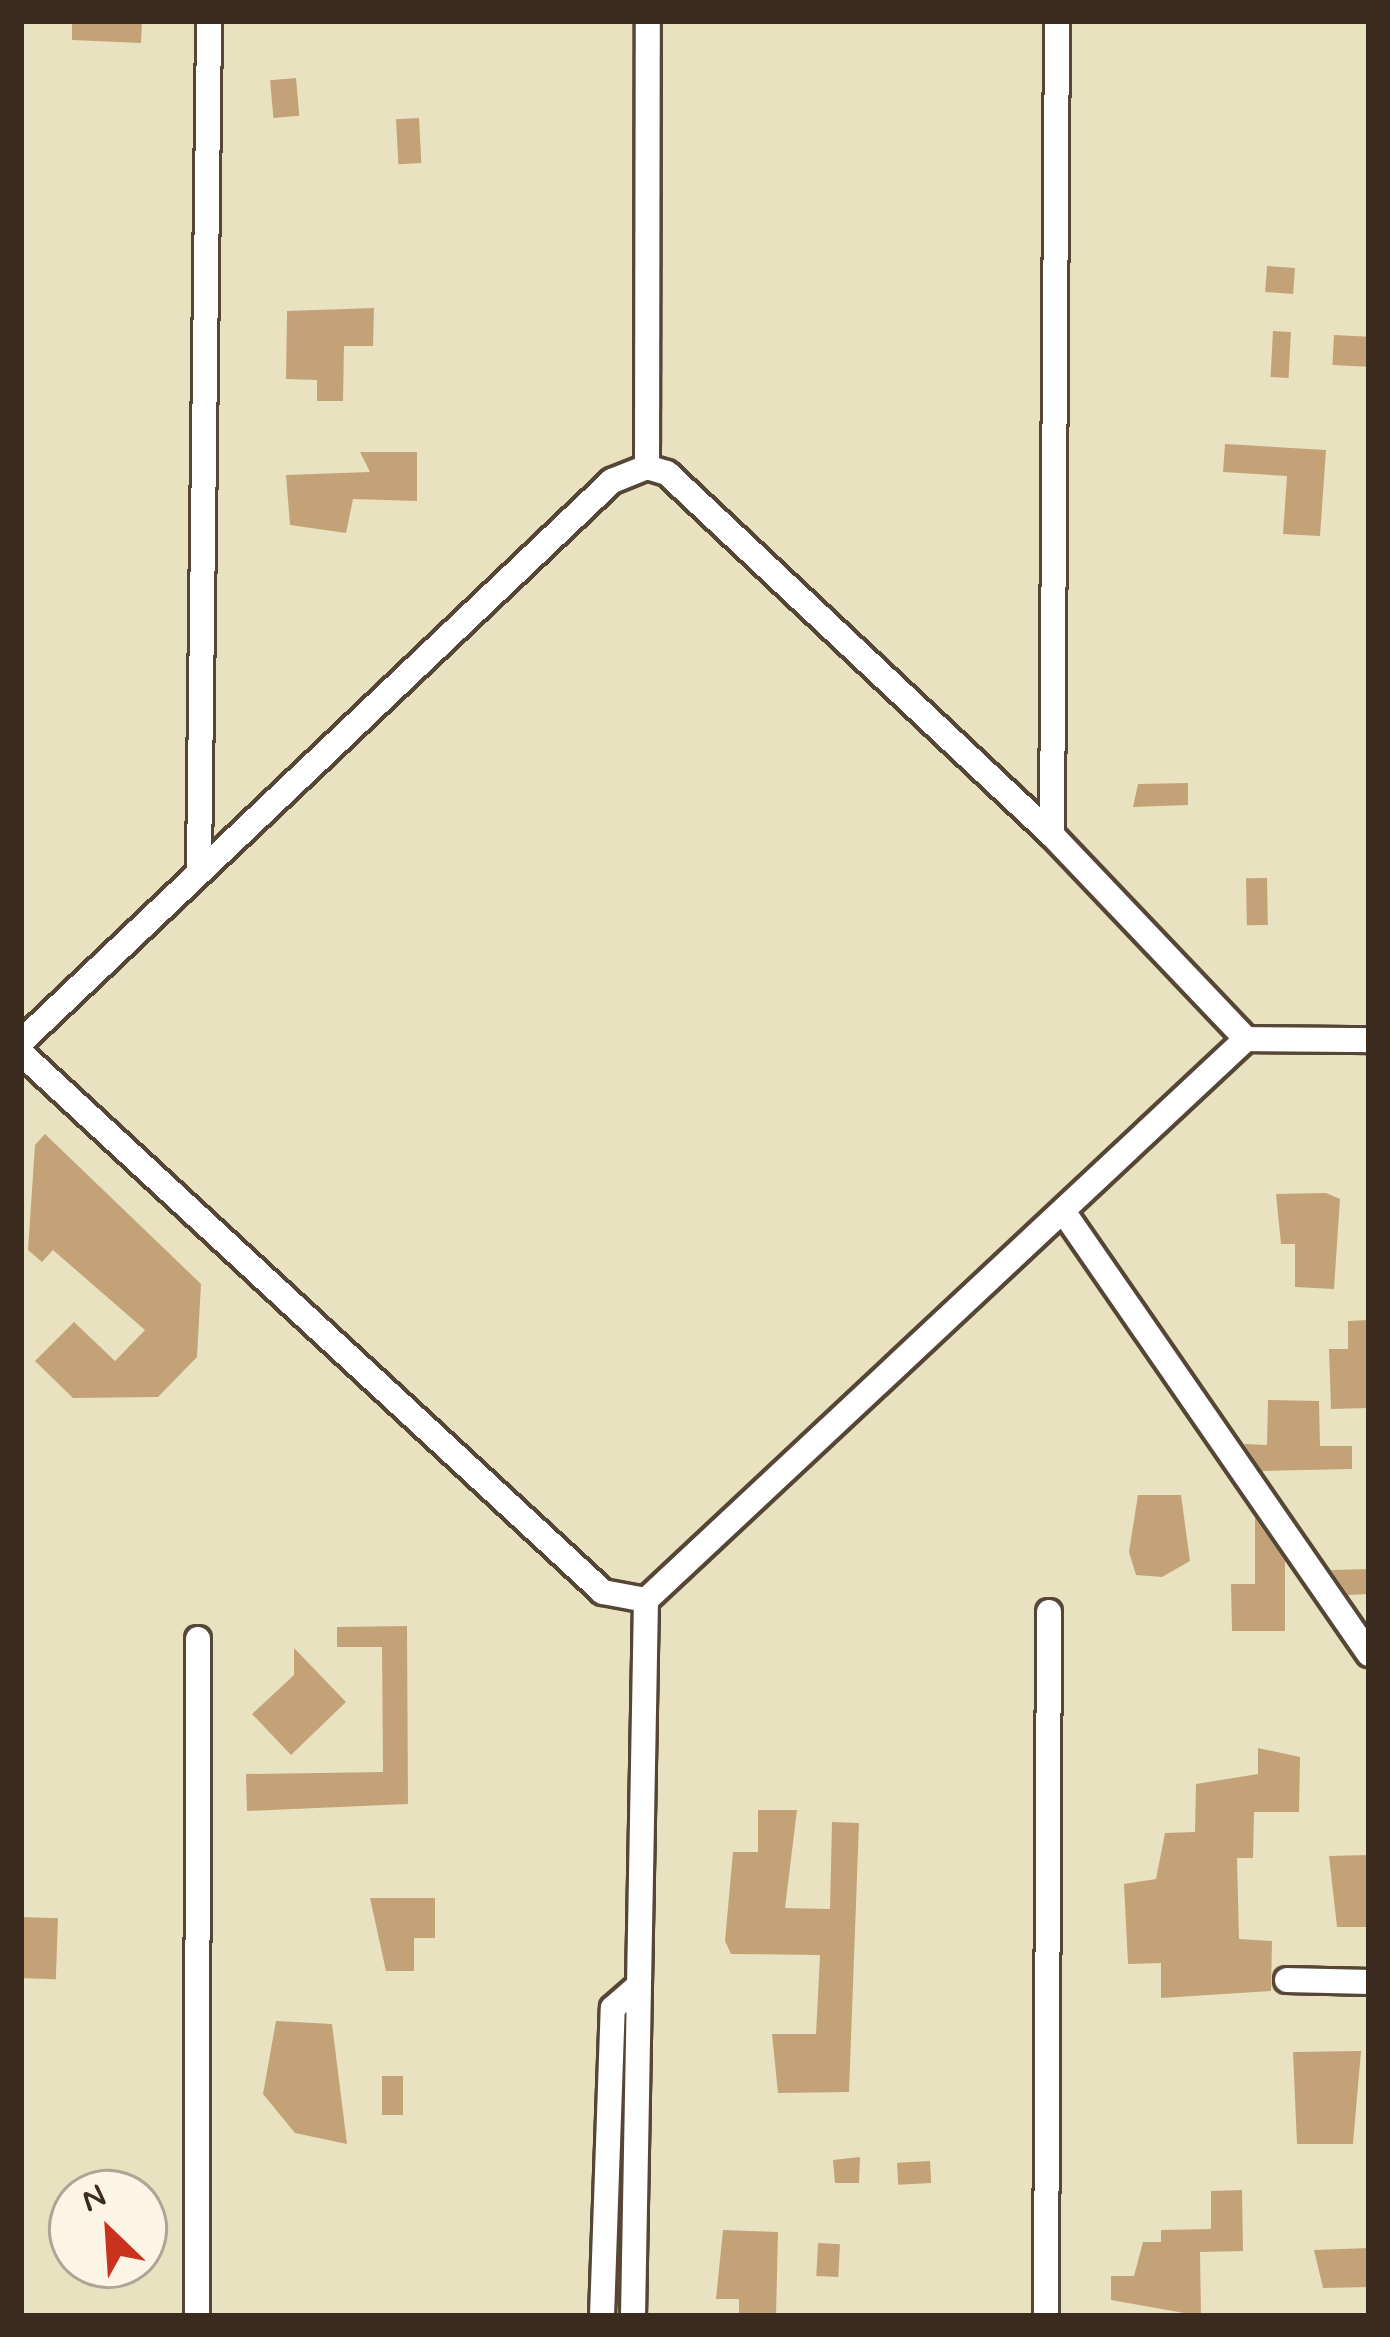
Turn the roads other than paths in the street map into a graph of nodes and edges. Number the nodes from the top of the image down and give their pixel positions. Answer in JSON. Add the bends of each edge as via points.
{"nodes":[{"id":1,"x":209,"y":21,"type":"edge"},
{"id":2,"x":648,"y":21,"type":"edge"},
{"id":3,"x":1057,"y":21,"type":"edge"},
{"id":4,"x":646,"y":467,"type":"junction"},
{"id":5,"x":1052,"y":836,"type":"junction"},
{"id":6,"x":199,"y":868,"type":"junction"},
{"id":7,"x":1246,"y":1039,"type":"junction"},
{"id":8,"x":1369,"y":1040,"type":"edge"},
{"id":9,"x":21,"y":1042,"type":"edge"},
{"id":10,"x":21,"y":1053,"type":"edge"},
{"id":11,"x":1065,"y":1214,"type":"junction"},
{"id":12,"x":646,"y":1600,"type":"junction"},
{"id":13,"x":1049,"y":1612,"type":"dead end"},
{"id":14,"x":198,"y":1639,"type":"dead end"},
{"id":15,"x":1369,"y":1654,"type":"edge"},
{"id":16,"x":1287,"y":1980,"type":"dead end"},
{"id":17,"x":1369,"y":1982,"type":"edge"},
{"id":18,"x":638,"y":1986,"type":"junction"},
{"id":19,"x":196,"y":2316,"type":"edge"},
{"id":20,"x":602,"y":2316,"type":"edge"},
{"id":21,"x":633,"y":2316,"type":"edge"},
{"id":22,"x":1046,"y":2316,"type":"edge"}],
"edges":[{"from":1,"to":6,"type":"street"},
{"from":2,"to":4,"type":"street"},
{"from":3,"to":5,"type":"street"},
{"from":4,"to":5,"type":"street","via":[[667,473]]},
{"from":4,"to":6,"type":"street","via":[[612,481]]},
{"from":5,"to":7,"type":"street"},
{"from":6,"to":9,"type":"street"},
{"from":7,"to":8,"type":"street"},
{"from":7,"to":11,"type":"street"},
{"from":10,"to":12,"type":"street","via":[[603,1592]]},
{"from":11,"to":12,"type":"street"},
{"from":11,"to":15,"type":"street"},
{"from":12,"to":18,"type":"street"},
{"from":13,"to":22,"type":"street"},
{"from":14,"to":19,"type":"street"},
{"from":16,"to":17,"type":"street"},
{"from":18,"to":20,"type":"street","via":[[613,2008]]},
{"from":18,"to":21,"type":"street"}]}
